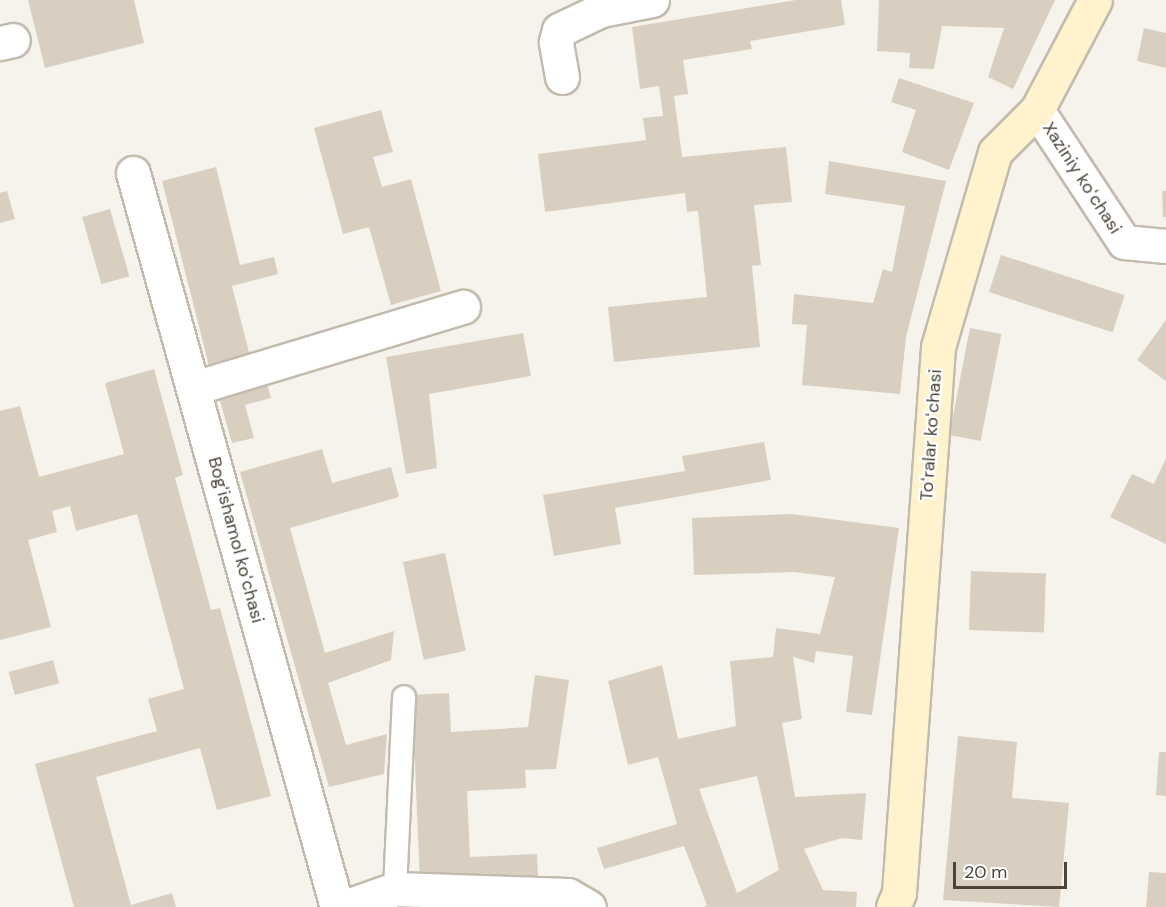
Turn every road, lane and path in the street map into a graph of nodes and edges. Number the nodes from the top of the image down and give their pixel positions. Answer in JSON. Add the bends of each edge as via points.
{"nodes":[{"id":1,"x":652,"y":0,"type":"edge"},
{"id":2,"x":1095,"y":0,"type":"edge"},
{"id":3,"x":562,"y":77,"type":"dead end"},
{"id":4,"x":1037,"y":110,"type":"junction"},
{"id":5,"x":133,"y":173,"type":"dead end"},
{"id":6,"x":1166,"y":246,"type":"edge"},
{"id":7,"x":463,"y":306,"type":"dead end"},
{"id":8,"x":194,"y":388,"type":"junction"},
{"id":9,"x":404,"y":697,"type":"dead end"},
{"id":10,"x":395,"y":889,"type":"junction"},
{"id":11,"x":337,"y":907,"type":"edge"},
{"id":12,"x":344,"y":907,"type":"edge"},
{"id":13,"x":589,"y":907,"type":"edge"},
{"id":14,"x":892,"y":907,"type":"edge"}],
"edges":[{"from":1,"to":3,"type":"street","via":[[601,10],[559,30],[556,42]]},
{"from":2,"to":4,"type":"street","name":"Toʻralar koʻchasi"},
{"from":4,"to":6,"type":"street","name":"Xaziniy koʻchasi","via":[[1124,242]]},
{"from":4,"to":14,"type":"street","name":"Toʻralar koʻchasi","via":[[995,152],[938,347],[899,893]]},
{"from":5,"to":8,"type":"street","name":"Bogʻishamol koʻchasi"},
{"from":7,"to":8,"type":"street"},
{"from":8,"to":11,"type":"street","name":"Bogʻishamol koʻchasi"},
{"from":9,"to":10,"type":"lane"},
{"from":10,"to":12,"type":"street"},
{"from":10,"to":13,"type":"street","via":[[568,894]]}]}
